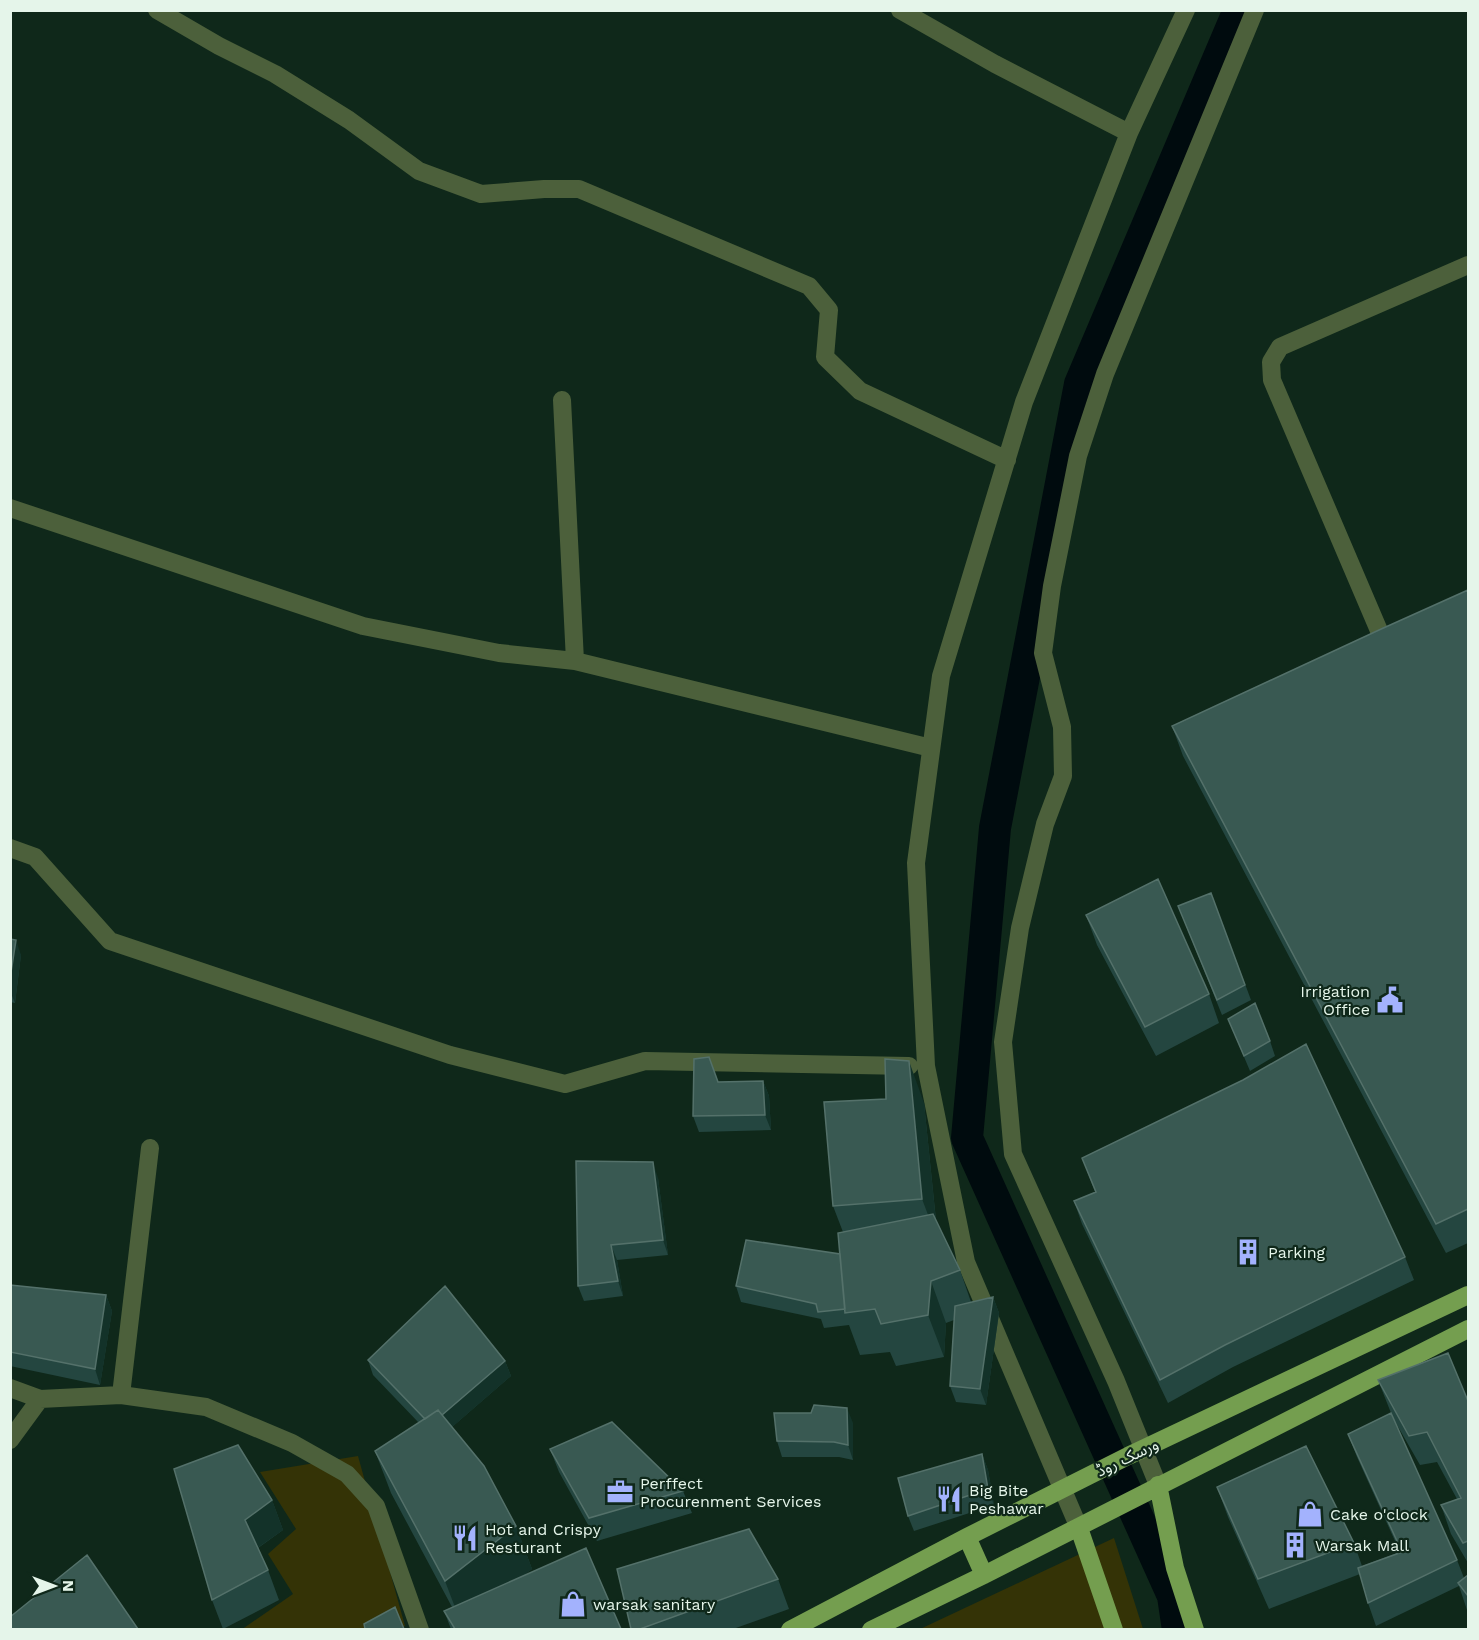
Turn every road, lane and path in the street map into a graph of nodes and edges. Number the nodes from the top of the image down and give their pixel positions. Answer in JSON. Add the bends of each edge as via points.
{"nodes":[{"id":1,"x":157,"y":10,"type":"edge"},
{"id":2,"x":900,"y":10,"type":"edge"},
{"id":3,"x":1186,"y":10,"type":"edge"},
{"id":4,"x":1255,"y":10,"type":"edge"},
{"id":5,"x":1129,"y":132,"type":"junction"},
{"id":6,"x":1468,"y":265,"type":"edge"},
{"id":7,"x":562,"y":400,"type":"dead end"},
{"id":8,"x":1007,"y":460,"type":"junction"},
{"id":9,"x":10,"y":508,"type":"edge"},
{"id":10,"x":1380,"y":633,"type":"edge"},
{"id":11,"x":575,"y":661,"type":"junction"},
{"id":12,"x":931,"y":748,"type":"junction"},
{"id":13,"x":10,"y":848,"type":"edge"},
{"id":14,"x":926,"y":1066,"type":"junction"},
{"id":15,"x":150,"y":1148,"type":"dead end"},
{"id":16,"x":1468,"y":1295,"type":"edge"},
{"id":17,"x":1468,"y":1329,"type":"edge"},
{"id":18,"x":10,"y":1388,"type":"edge"},
{"id":19,"x":121,"y":1395,"type":"junction"},
{"id":20,"x":40,"y":1399,"type":"junction"},
{"id":21,"x":10,"y":1440,"type":"edge"},
{"id":22,"x":1135,"y":1453,"type":"junction"},
{"id":23,"x":1065,"y":1488,"type":"junction"},
{"id":24,"x":1152,"y":1489,"type":"junction"},
{"id":25,"x":1083,"y":1526,"type":"junction"},
{"id":26,"x":967,"y":1537,"type":"junction"},
{"id":27,"x":984,"y":1575,"type":"junction"},
{"id":28,"x":420,"y":1629,"type":"edge"},
{"id":29,"x":790,"y":1629,"type":"edge"},
{"id":30,"x":871,"y":1629,"type":"edge"},
{"id":31,"x":1114,"y":1629,"type":"edge"},
{"id":32,"x":1195,"y":1629,"type":"edge"}],
"edges":[{"from":1,"to":8,"type":"street","via":[[331,108],[419,171],[481,194],[579,189],[809,285],[829,310],[825,357],[861,391]]},
{"from":2,"to":5,"type":"street","via":[[994,64]]},
{"from":3,"to":5,"type":"street"},
{"from":4,"to":22,"type":"street","via":[[1105,374],[1078,456],[1043,653],[1062,727],[1063,776],[1045,824],[1020,928],[1003,1042],[1013,1154],[1116,1381]]},
{"from":5,"to":8,"type":"street","via":[[1024,402]]},
{"from":6,"to":10,"type":"street","via":[[1280,347],[1271,362],[1272,380]]},
{"from":7,"to":11,"type":"street"},
{"from":8,"to":12,"type":"street","via":[[941,676]]},
{"from":9,"to":11,"type":"street","via":[[363,626],[499,653]]},
{"from":11,"to":12,"type":"street"},
{"from":12,"to":14,"type":"street","via":[[916,863]]},
{"from":13,"to":14,"type":"street","via":[[34,857],[110,941],[450,1055],[565,1084],[645,1061]]},
{"from":14,"to":23,"type":"street","via":[[966,1262]]},
{"from":15,"to":19,"type":"street"},
{"from":16,"to":22,"type":"main road","name":"ورسک روڈ"},
{"from":17,"to":24,"type":"main road"},
{"from":18,"to":20,"type":"street"},
{"from":19,"to":20,"type":"street"},
{"from":19,"to":28,"type":"street","via":[[206,1407],[292,1443],[347,1474],[376,1506]]},
{"from":20,"to":21,"type":"street"},
{"from":22,"to":23,"type":"main road","name":"ورسک روڈ"},
{"from":22,"to":24,"type":"street"},
{"from":23,"to":25,"type":"street"},
{"from":23,"to":26,"type":"main road","name":"ورسک روڈ"},
{"from":24,"to":25,"type":"main road"},
{"from":24,"to":32,"type":"main road"},
{"from":25,"to":27,"type":"main road"},
{"from":25,"to":31,"type":"main road"},
{"from":26,"to":27,"type":"main road"},
{"from":26,"to":29,"type":"main road","name":"ورسک روڈ"},
{"from":27,"to":30,"type":"main road"}]}
